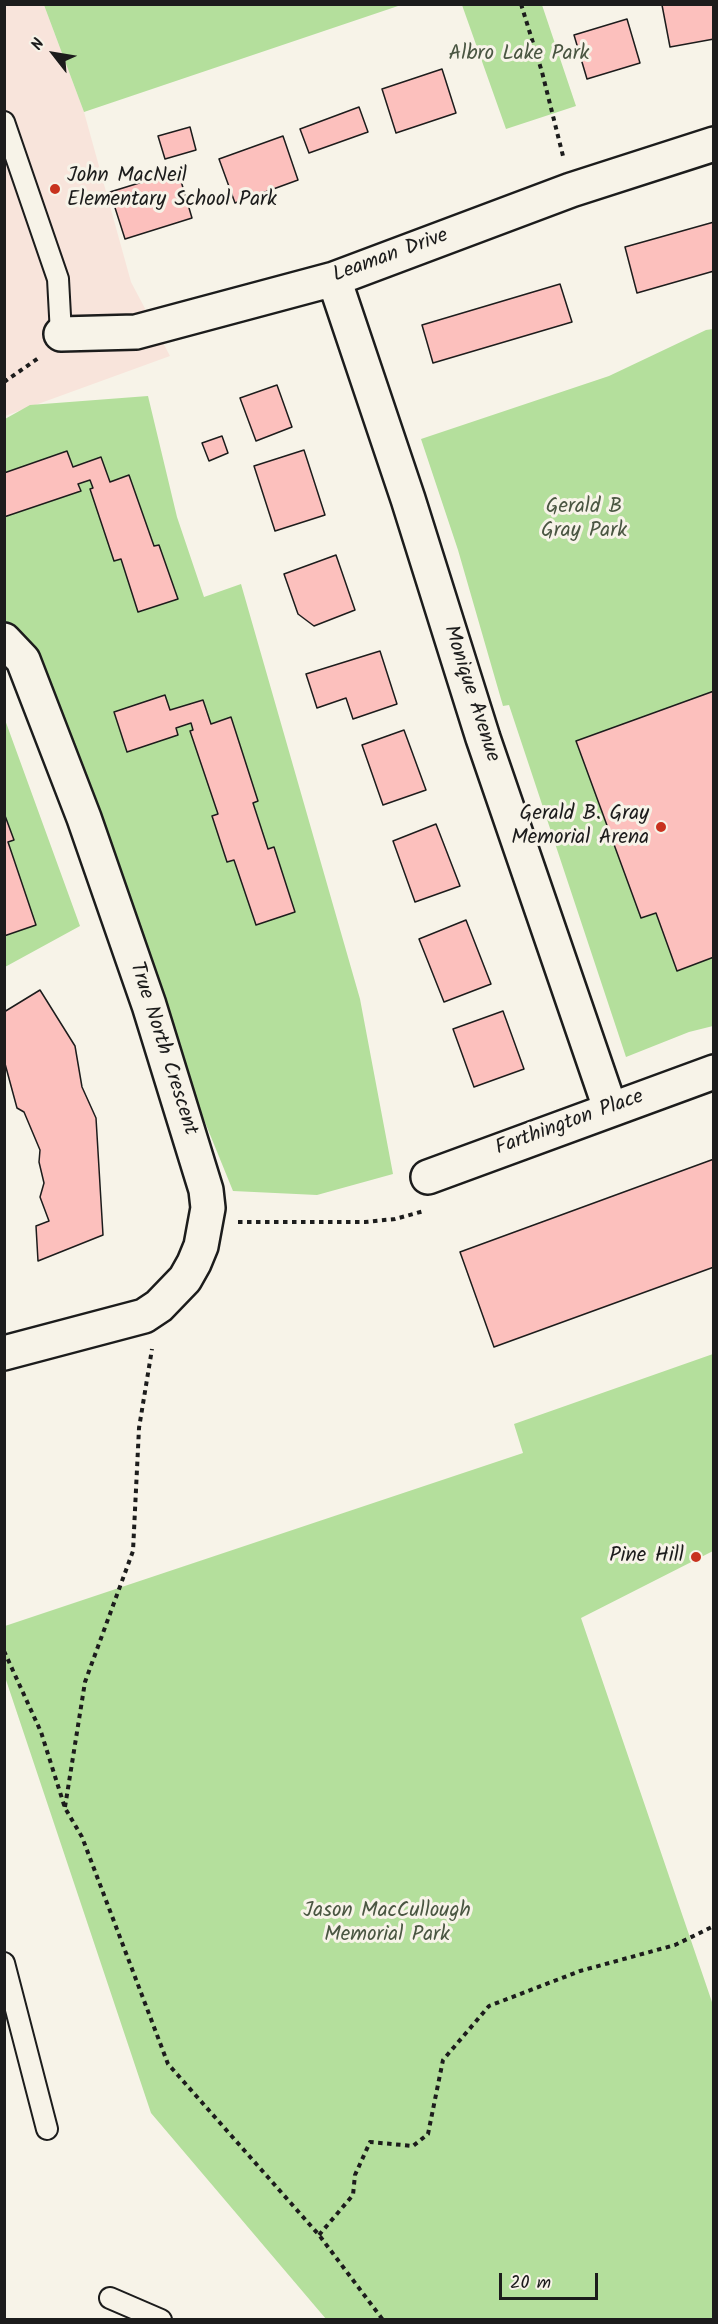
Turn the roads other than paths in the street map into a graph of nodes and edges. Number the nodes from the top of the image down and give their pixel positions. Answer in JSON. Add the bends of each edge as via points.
{"nodes":[{"id":1,"x":4,"y":122,"type":"edge"},
{"id":2,"x":714,"y":144,"type":"edge"},
{"id":3,"x":334,"y":279,"type":"junction"},
{"id":4,"x":61,"y":334,"type":"joint"},
{"id":5,"x":4,"y":640,"type":"edge"},
{"id":6,"x":714,"y":1072,"type":"edge"},
{"id":7,"x":610,"y":1108,"type":"junction"},
{"id":8,"x":428,"y":1177,"type":"dead end"},
{"id":9,"x":4,"y":1353,"type":"edge"},
{"id":10,"x":4,"y":1963,"type":"edge"},
{"id":11,"x":47,"y":2129,"type":"dead end"},
{"id":12,"x":110,"y":2298,"type":"dead end"},
{"id":13,"x":161,"y":2319,"type":"edge"}],
"edges":[{"from":1,"to":4,"type":"lane","via":[[58,279]]},
{"from":2,"to":3,"type":"street","name":"Leaman Drive","via":[[571,190]]},
{"from":3,"to":4,"type":"street","name":"Leaman Drive","via":[[136,332]]},
{"from":3,"to":7,"type":"street","name":"Monique Avenue","via":[[483,738]]},
{"from":5,"to":9,"type":"street","name":"True North Crescent","via":[[23,660],[146,994],[206,1190],[207,1222],[201,1246],[185,1279],[144,1316]]},
{"from":6,"to":7,"type":"street","name":"Farthington Place"},
{"from":7,"to":8,"type":"street","name":"Farthington Place"},
{"from":10,"to":11,"type":"lane"},
{"from":12,"to":13,"type":"lane"}]}
